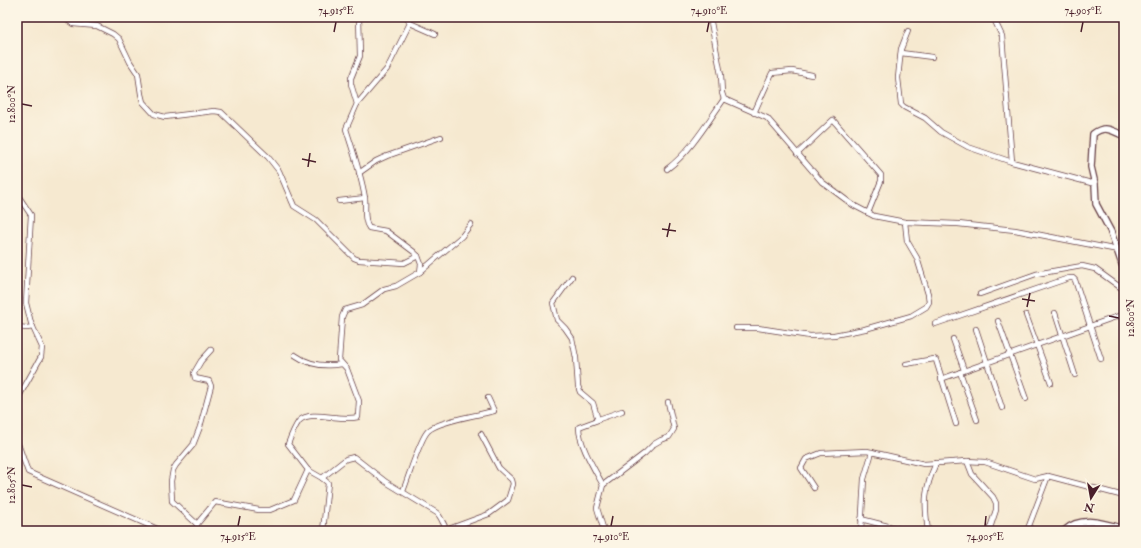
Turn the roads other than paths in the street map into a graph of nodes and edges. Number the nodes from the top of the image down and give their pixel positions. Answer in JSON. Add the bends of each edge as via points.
{"nodes":[{"id":1,"x":63,"y":17,"type":"edge"},
{"id":2,"x":359,"y":17,"type":"edge"},
{"id":3,"x":407,"y":17,"type":"edge"},
{"id":4,"x":710,"y":17,"type":"edge"},
{"id":5,"x":993,"y":17,"type":"edge"},
{"id":6,"x":410,"y":23,"type":"junction"},
{"id":7,"x":908,"y":31,"type":"dead end"},
{"id":8,"x":435,"y":34,"type":"dead end"},
{"id":9,"x":902,"y":53,"type":"junction"},
{"id":10,"x":932,"y":57,"type":"dead end"},
{"id":11,"x":812,"y":74,"type":"dead end"},
{"id":12,"x":724,"y":99,"type":"junction"},
{"id":13,"x":357,"y":104,"type":"junction"},
{"id":14,"x":754,"y":113,"type":"junction"},
{"id":15,"x":1124,"y":136,"type":"edge"},
{"id":16,"x":441,"y":137,"type":"dead end"},
{"id":17,"x":797,"y":154,"type":"junction"},
{"id":18,"x":1012,"y":162,"type":"junction"},
{"id":19,"x":667,"y":169,"type":"dead end"},
{"id":20,"x":359,"y":173,"type":"junction"},
{"id":21,"x":1095,"y":184,"type":"junction"},
{"id":22,"x":17,"y":194,"type":"edge"},
{"id":23,"x":365,"y":198,"type":"junction"},
{"id":24,"x":339,"y":201,"type":"dead end"},
{"id":25,"x":868,"y":213,"type":"junction"},
{"id":26,"x":905,"y":222,"type":"junction"},
{"id":27,"x":471,"y":224,"type":"dead end"},
{"id":28,"x":1118,"y":250,"type":"junction"},
{"id":29,"x":418,"y":256,"type":"junction"},
{"id":30,"x":1124,"y":270,"type":"edge"},
{"id":31,"x":420,"y":272,"type":"junction"},
{"id":32,"x":572,"y":277,"type":"dead end"},
{"id":33,"x":1124,"y":290,"type":"edge"},
{"id":34,"x":980,"y":294,"type":"dead end"},
{"id":35,"x":1055,"y":313,"type":"dead end"},
{"id":36,"x":1124,"y":314,"type":"edge"},
{"id":37,"x":1026,"y":315,"type":"dead end"},
{"id":38,"x":998,"y":321,"type":"dead end"},
{"id":39,"x":935,"y":324,"type":"dead end"},
{"id":40,"x":1090,"y":326,"type":"junction"},
{"id":41,"x":17,"y":327,"type":"edge"},
{"id":42,"x":33,"y":327,"type":"junction"},
{"id":43,"x":736,"y":328,"type":"dead end"},
{"id":44,"x":976,"y":329,"type":"dead end"},
{"id":45,"x":1063,"y":336,"type":"junction"},
{"id":46,"x":953,"y":339,"type":"dead end"},
{"id":47,"x":1036,"y":345,"type":"junction"},
{"id":48,"x":211,"y":350,"type":"dead end"},
{"id":49,"x":1010,"y":354,"type":"junction"},
{"id":50,"x":295,"y":355,"type":"dead end"},
{"id":51,"x":1101,"y":359,"type":"dead end"},
{"id":52,"x":986,"y":362,"type":"junction"},
{"id":53,"x":342,"y":364,"type":"junction"},
{"id":54,"x":906,"y":364,"type":"dead end"},
{"id":55,"x":962,"y":371,"type":"junction"},
{"id":56,"x":1075,"y":375,"type":"dead end"},
{"id":57,"x":941,"y":379,"type":"junction"},
{"id":58,"x":1051,"y":383,"type":"dead end"},
{"id":59,"x":488,"y":398,"type":"dead end"},
{"id":60,"x":1026,"y":399,"type":"dead end"},
{"id":61,"x":17,"y":400,"type":"edge"},
{"id":62,"x":668,"y":402,"type":"dead end"},
{"id":63,"x":1002,"y":408,"type":"dead end"},
{"id":64,"x":622,"y":411,"type":"dead end"},
{"id":65,"x":598,"y":420,"type":"junction"},
{"id":66,"x":977,"y":420,"type":"dead end"},
{"id":67,"x":956,"y":424,"type":"dead end"},
{"id":68,"x":481,"y":434,"type":"dead end"},
{"id":69,"x":17,"y":441,"type":"edge"},
{"id":70,"x":872,"y":452,"type":"junction"},
{"id":71,"x":967,"y":461,"type":"junction"},
{"id":72,"x":936,"y":463,"type":"junction"},
{"id":73,"x":308,"y":470,"type":"junction"},
{"id":74,"x":1048,"y":476,"type":"junction"},
{"id":75,"x":322,"y":478,"type":"junction"},
{"id":76,"x":603,"y":485,"type":"junction"},
{"id":77,"x":814,"y":488,"type":"dead end"},
{"id":78,"x":403,"y":491,"type":"junction"},
{"id":79,"x":1124,"y":496,"type":"edge"},
{"id":80,"x":861,"y":519,"type":"junction"},
{"id":81,"x":197,"y":524,"type":"junction"},
{"id":82,"x":1124,"y":528,"type":"edge"},
{"id":83,"x":446,"y":530,"type":"edge"},
{"id":84,"x":162,"y":531,"type":"edge"},
{"id":85,"x":196,"y":531,"type":"edge"},
{"id":86,"x":323,"y":531,"type":"edge"},
{"id":87,"x":604,"y":531,"type":"edge"},
{"id":88,"x":861,"y":531,"type":"edge"},
{"id":89,"x":907,"y":531,"type":"edge"},
{"id":90,"x":928,"y":531,"type":"edge"},
{"id":91,"x":989,"y":531,"type":"edge"},
{"id":92,"x":1027,"y":531,"type":"edge"},
{"id":93,"x":1064,"y":531,"type":"edge"},
{"id":94,"x":1073,"y":531,"type":"edge"},
{"id":95,"x":1109,"y":531,"type":"edge"}],
"edges":[{"from":1,"to":29,"type":"street","via":[[73,24],[97,26],[119,39],[138,74],[143,102],[154,114],[165,117],[221,112],[279,171],[294,206],[316,220],[354,258],[404,263]]},
{"from":2,"to":13,"type":"street","via":[[360,56],[351,78]]},
{"from":3,"to":6,"type":"street"},
{"from":4,"to":12,"type":"street"},
{"from":5,"to":18,"type":"street","via":[[1002,36]]},
{"from":6,"to":8,"type":"street"},
{"from":6,"to":13,"type":"street","via":[[387,69]]},
{"from":7,"to":9,"type":"street","via":[[901,49]]},
{"from":9,"to":10,"type":"street"},
{"from":9,"to":18,"type":"street","via":[[898,78],[901,104],[968,147]]},
{"from":11,"to":14,"type":"street","via":[[792,70],[772,74]]},
{"from":12,"to":14,"type":"street"},
{"from":12,"to":19,"type":"street","via":[[688,149]]},
{"from":13,"to":20,"type":"street","via":[[346,129]]},
{"from":14,"to":17,"type":"street","via":[[767,118]]},
{"from":15,"to":21,"type":"main road","via":[[1108,129],[1100,129],[1093,134],[1091,166]]},
{"from":16,"to":20,"type":"street","via":[[387,156]]},
{"from":17,"to":25,"type":"street","via":[[822,182]]},
{"from":17,"to":25,"type":"street","via":[[833,120],[881,175],[882,181]]},
{"from":18,"to":21,"type":"street"},
{"from":20,"to":23,"type":"street"},
{"from":21,"to":28,"type":"main road","via":[[1096,204]]},
{"from":22,"to":42,"type":"street","via":[[30,215],[26,303]]},
{"from":23,"to":24,"type":"street"},
{"from":23,"to":29,"type":"street","via":[[366,224],[369,228],[386,231]]},
{"from":25,"to":26,"type":"street"},
{"from":26,"to":28,"type":"street","via":[[1015,230]]},
{"from":26,"to":43,"type":"street","via":[[907,240],[928,294],[929,302],[926,307],[911,316],[865,330],[834,335],[810,336],[758,328]]},
{"from":27,"to":31,"type":"street","via":[[462,236]]},
{"from":28,"to":30,"type":"main road"},
{"from":29,"to":31,"type":"street"},
{"from":31,"to":53,"type":"street","via":[[396,286],[384,289],[362,305],[345,310],[342,317],[339,360]]},
{"from":32,"to":65,"type":"street","via":[[554,303],[557,320],[572,338],[578,386],[580,392],[593,403]]},
{"from":33,"to":34,"type":"street","via":[[1095,270],[1082,266],[1036,274]]},
{"from":35,"to":45,"type":"street"},
{"from":36,"to":40,"type":"street"},
{"from":37,"to":47,"type":"street"},
{"from":38,"to":49,"type":"street"},
{"from":39,"to":40,"type":"street","via":[[1073,278]]},
{"from":40,"to":45,"type":"street"},
{"from":40,"to":51,"type":"street"},
{"from":41,"to":42,"type":"street"},
{"from":42,"to":61,"type":"street","via":[[42,347],[41,357]]},
{"from":44,"to":52,"type":"street"},
{"from":45,"to":47,"type":"street"},
{"from":45,"to":56,"type":"street"},
{"from":46,"to":55,"type":"street"},
{"from":47,"to":49,"type":"street"},
{"from":47,"to":58,"type":"street"},
{"from":48,"to":81,"type":"street","via":[[200,361],[194,373],[195,378],[209,381],[211,386],[200,427],[192,445],[176,465],[171,481],[172,502]]},
{"from":49,"to":52,"type":"street"},
{"from":49,"to":60,"type":"street"},
{"from":50,"to":53,"type":"street","via":[[304,361],[325,366]]},
{"from":52,"to":55,"type":"street"},
{"from":52,"to":63,"type":"street"},
{"from":53,"to":73,"type":"street","via":[[347,369],[359,401],[358,417],[350,419],[312,415],[300,420],[288,444]]},
{"from":54,"to":57,"type":"street","via":[[934,359]]},
{"from":55,"to":57,"type":"street"},
{"from":55,"to":66,"type":"street"},
{"from":57,"to":67,"type":"street"},
{"from":59,"to":78,"type":"street","via":[[494,411],[443,424],[428,431],[422,440]]},
{"from":62,"to":76,"type":"street","via":[[674,429],[669,437],[654,444]]},
{"from":64,"to":65,"type":"street"},
{"from":65,"to":76,"type":"street","via":[[579,427],[579,433]]},
{"from":68,"to":83,"type":"street","via":[[499,468],[512,480],[508,500],[489,514]]},
{"from":69,"to":84,"type":"street","via":[[28,472]]},
{"from":70,"to":72,"type":"street","via":[[924,464]]},
{"from":70,"to":77,"type":"street","via":[[821,453],[806,459],[801,468]]},
{"from":70,"to":80,"type":"street","via":[[864,478]]},
{"from":71,"to":72,"type":"street"},
{"from":71,"to":74,"type":"street","via":[[985,462],[1035,479]]},
{"from":71,"to":91,"type":"street","via":[[972,474],[996,503]]},
{"from":72,"to":90,"type":"street","via":[[926,487],[925,514]]},
{"from":73,"to":75,"type":"street"},
{"from":73,"to":81,"type":"street","via":[[294,500],[270,510],[215,502]]},
{"from":74,"to":79,"type":"street"},
{"from":74,"to":92,"type":"street"},
{"from":75,"to":78,"type":"street","via":[[346,459],[354,457],[386,482]]},
{"from":75,"to":86,"type":"street","via":[[328,483]]},
{"from":76,"to":87,"type":"street","via":[[597,508]]},
{"from":78,"to":83,"type":"street","via":[[437,513]]},
{"from":80,"to":88,"type":"street"},
{"from":80,"to":89,"type":"street"},
{"from":81,"to":85,"type":"street"},
{"from":82,"to":93,"type":"main road","via":[[1089,521],[1069,526]]},
{"from":94,"to":95,"type":"main road","via":[[1087,527]]}]}
